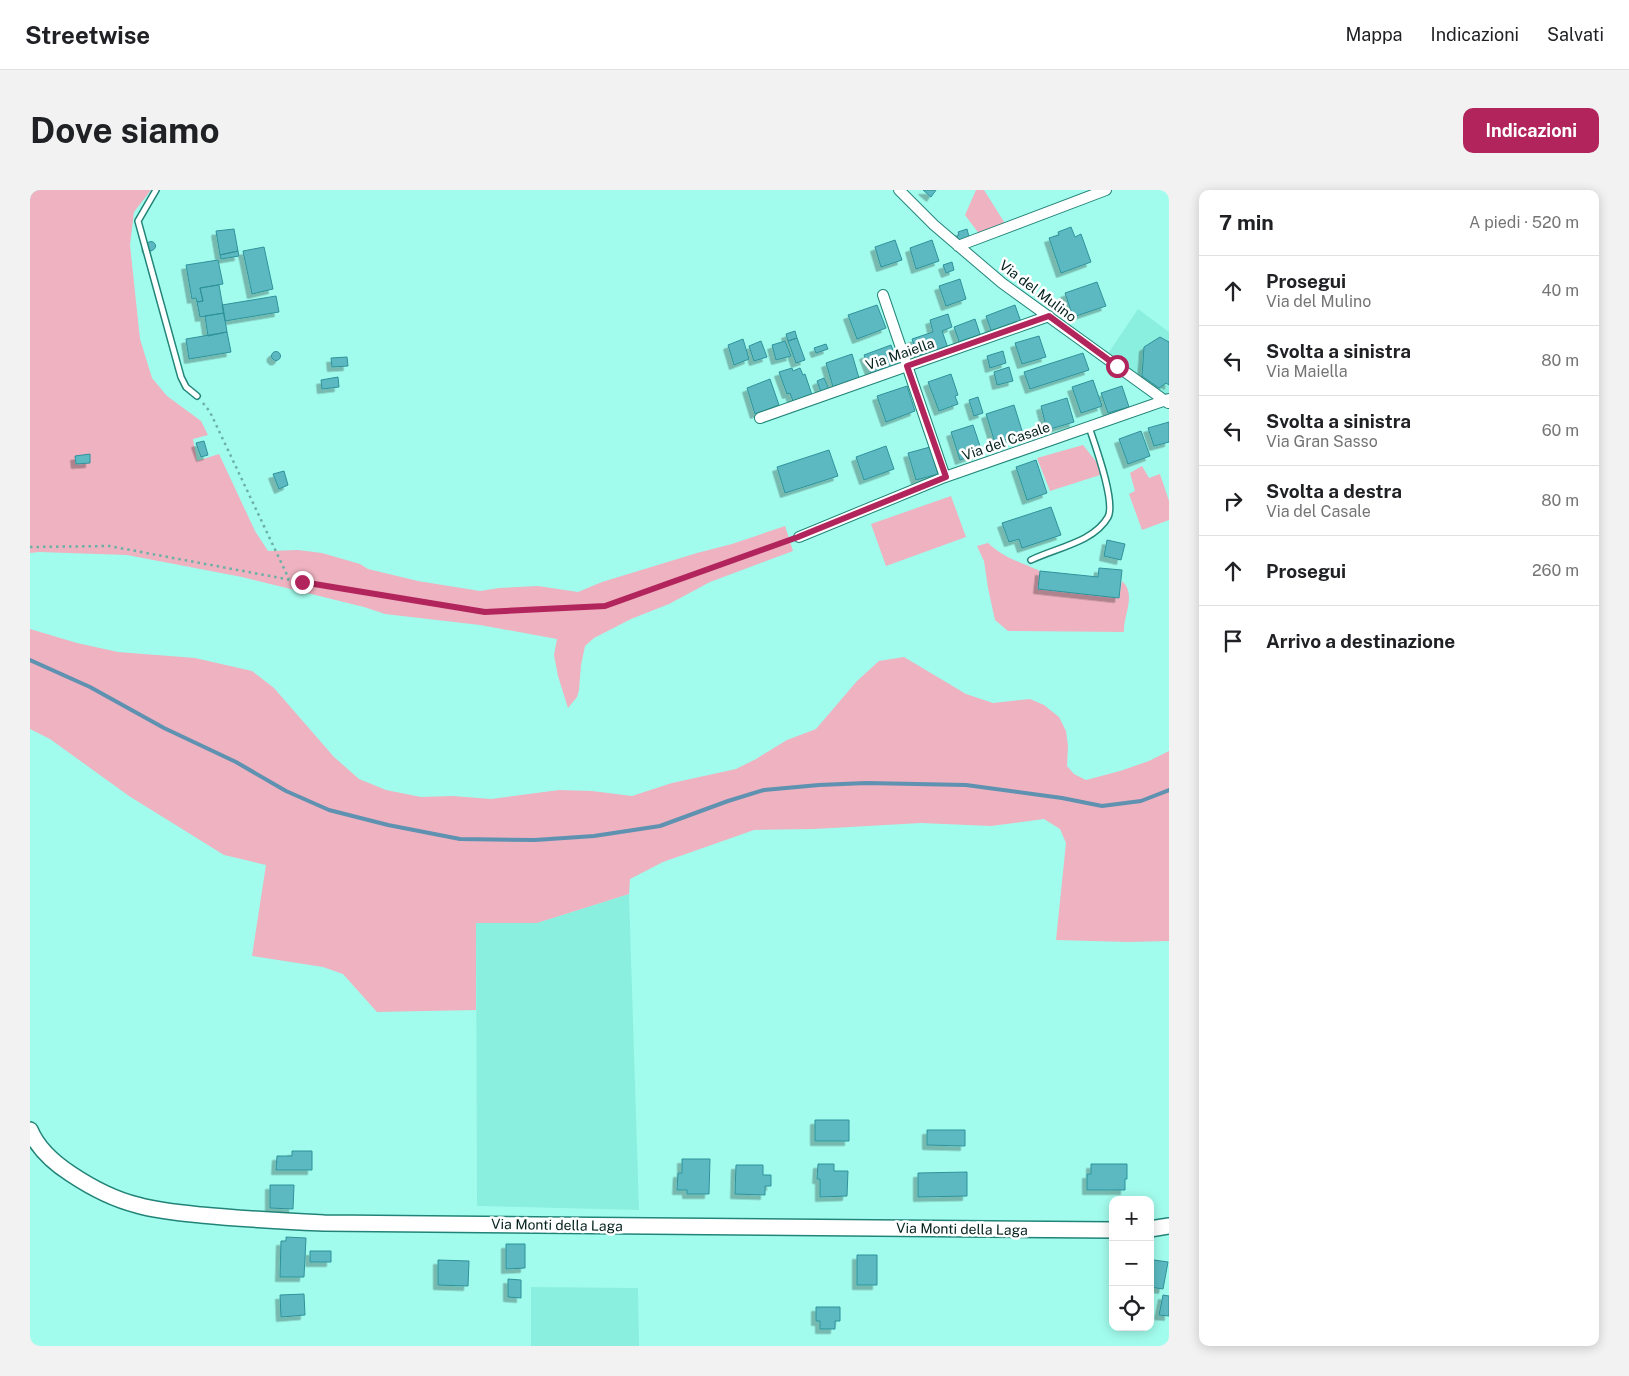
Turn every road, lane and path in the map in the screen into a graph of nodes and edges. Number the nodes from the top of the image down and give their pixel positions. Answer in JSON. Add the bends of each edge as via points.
{"nodes":[{"id":1,"x":156,"y":190,"type":"edge"},
{"id":2,"x":899,"y":190,"type":"edge"},
{"id":3,"x":1106,"y":190,"type":"edge"},
{"id":4,"x":958,"y":246,"type":"junction"},
{"id":5,"x":883,"y":294,"type":"dead end"},
{"id":6,"x":1049,"y":316,"type":"junction"},
{"id":7,"x":907,"y":366,"type":"junction"},
{"id":8,"x":197,"y":396,"type":"joint"},
{"id":9,"x":1168,"y":401,"type":"edge"},
{"id":10,"x":760,"y":418,"type":"dead end"},
{"id":11,"x":1089,"y":427,"type":"junction"},
{"id":12,"x":946,"y":477,"type":"junction"},
{"id":13,"x":798,"y":537,"type":"joint"},
{"id":14,"x":30,"y":547,"type":"edge"},
{"id":15,"x":1031,"y":560,"type":"dead end"},
{"id":16,"x":289,"y":579,"type":"junction"},
{"id":17,"x":30,"y":1130,"type":"edge"},
{"id":18,"x":1169,"y":1226,"type":"edge"},
{"id":19,"x":1154,"y":1228,"type":"edge"},
{"id":20,"x":1109,"y":1230,"type":"edge"}],
"edges":[{"from":1,"to":8,"type":"lane","via":[[138,221],[181,377],[186,387]]},
{"from":2,"to":4,"type":"street","name":"Via del Mulino"},
{"from":3,"to":4,"type":"street"},
{"from":4,"to":6,"type":"street","name":"Via del Mulino"},
{"from":5,"to":7,"type":"street"},
{"from":6,"to":7,"type":"street","name":"Via Maiella"},
{"from":6,"to":9,"type":"street","name":"Via del Mulino"},
{"from":7,"to":10,"type":"street","name":"Via Maiella"},
{"from":7,"to":12,"type":"street"},
{"from":8,"to":16,"type":"path","via":[[210,412]]},
{"from":9,"to":11,"type":"street","name":"Via del Casale"},
{"from":11,"to":12,"type":"street","name":"Via del Casale"},
{"from":11,"to":15,"type":"lane","via":[[1109,496],[1108,517],[1098,530],[1084,538]]},
{"from":12,"to":13,"type":"street","name":"Via del Casale"},
{"from":13,"to":16,"type":"path","via":[[605,606],[485,612]]},
{"from":14,"to":16,"type":"path","via":[[109,546]]},
{"from":17,"to":20,"type":"street","name":"Via Monti della Laga","via":[[54,1162],[100,1192],[149,1208],[208,1215],[324,1222]]},
{"from":18,"to":19,"type":"street"}]}
